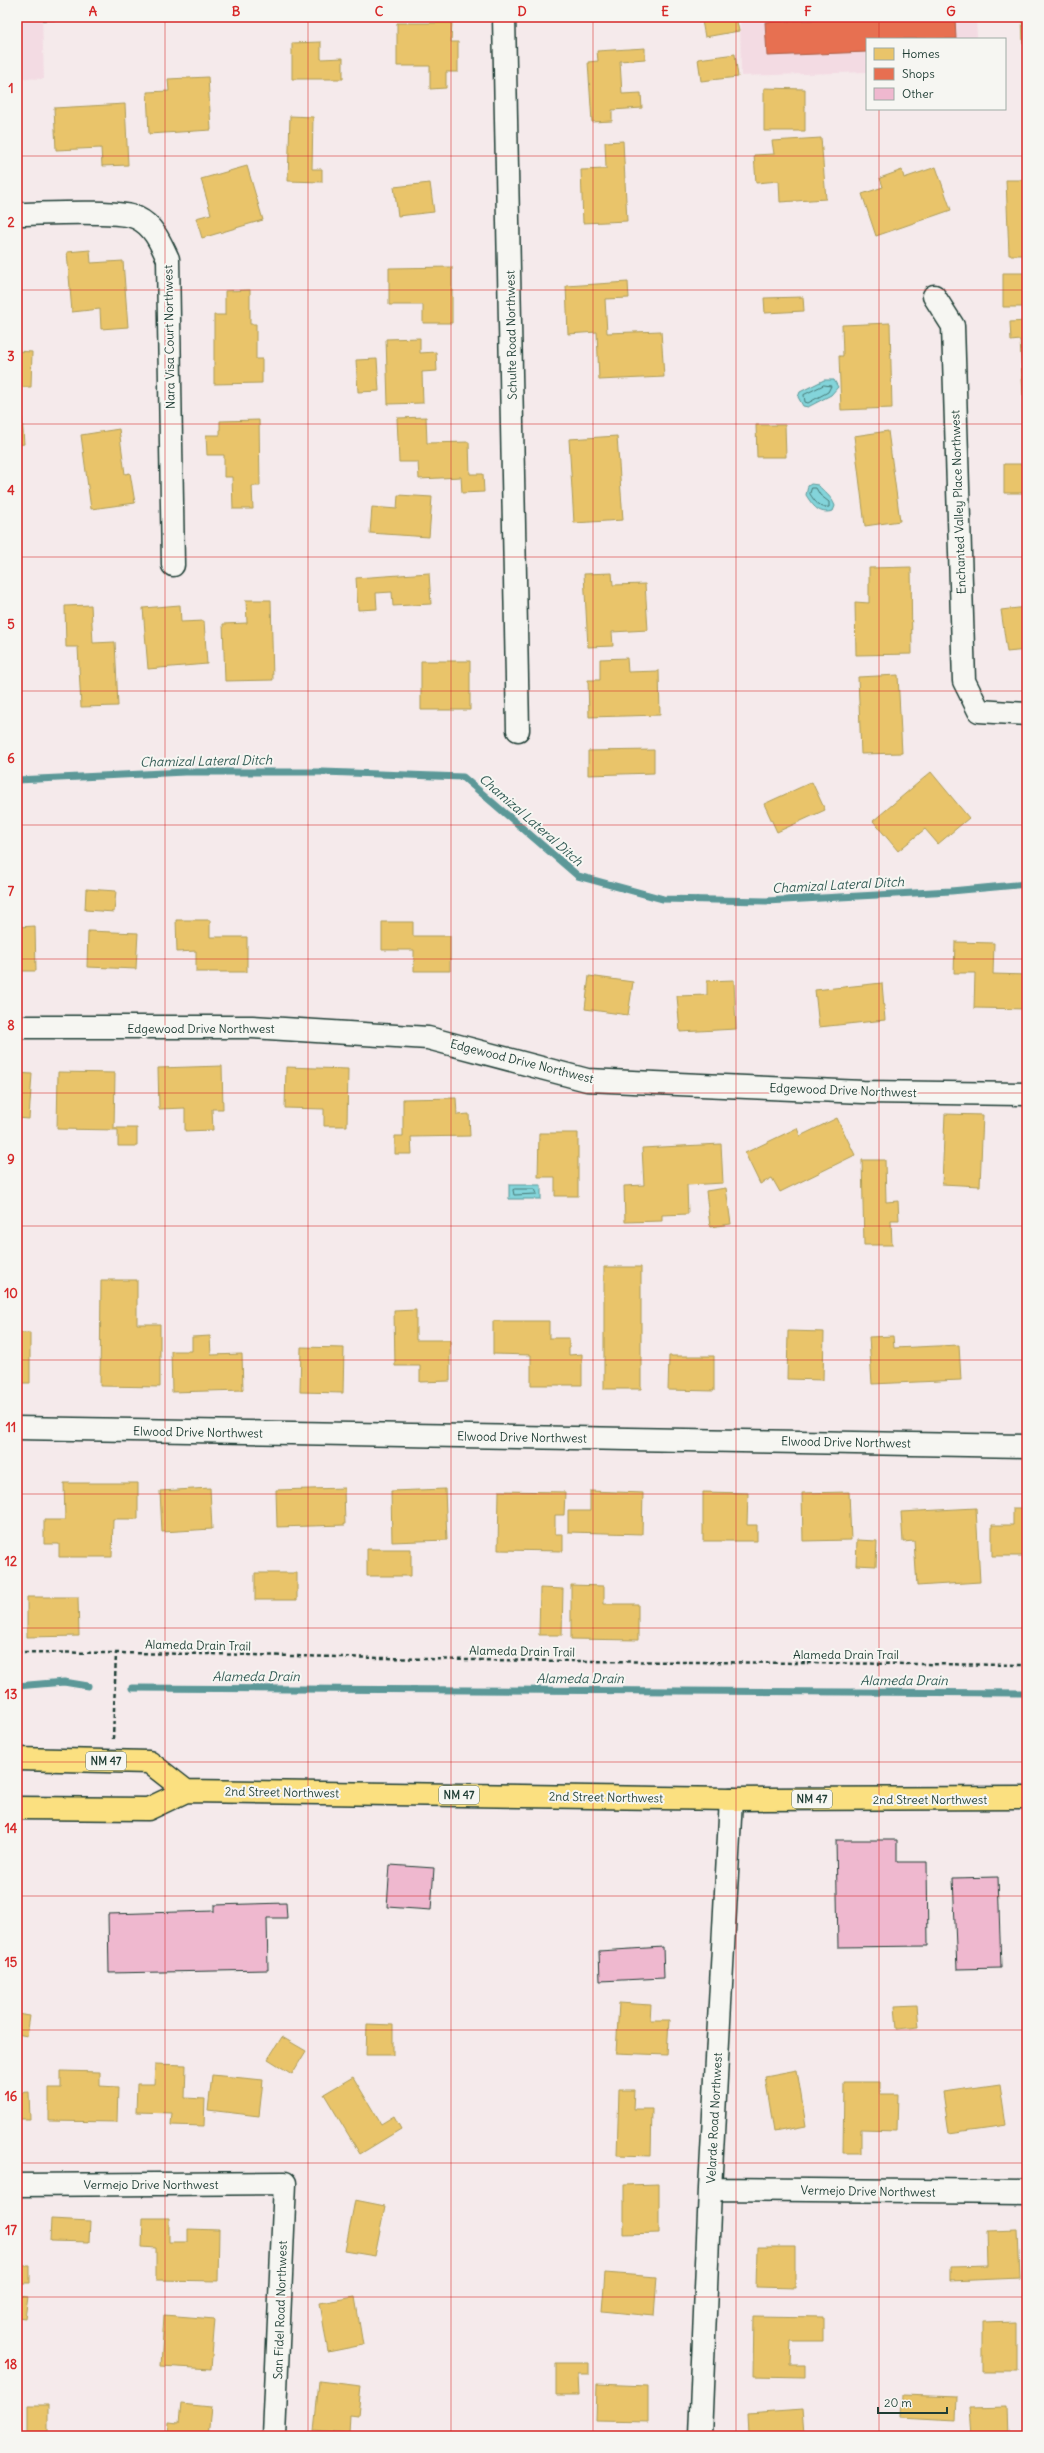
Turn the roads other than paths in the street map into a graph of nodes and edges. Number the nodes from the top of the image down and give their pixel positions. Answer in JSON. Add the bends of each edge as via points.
{"nodes":[{"id":1,"x":504,"y":17,"type":"edge"},
{"id":2,"x":17,"y":214,"type":"edge"},
{"id":3,"x":934,"y":296,"type":"dead end"},
{"id":4,"x":173,"y":565,"type":"dead end"},
{"id":5,"x":1027,"y":714,"type":"edge"},
{"id":6,"x":518,"y":730,"type":"dead end"},
{"id":7,"x":17,"y":1028,"type":"edge"},
{"id":8,"x":1027,"y":1094,"type":"edge"},
{"id":9,"x":17,"y":1428,"type":"edge"},
{"id":10,"x":1027,"y":1446,"type":"edge"},
{"id":11,"x":17,"y":1759,"type":"edge"},
{"id":12,"x":186,"y":1791,"type":"junction"},
{"id":13,"x":1027,"y":1798,"type":"edge"},
{"id":14,"x":731,"y":1799,"type":"junction"},
{"id":15,"x":17,"y":1808,"type":"edge"},
{"id":16,"x":285,"y":2183,"type":"joint"},
{"id":17,"x":17,"y":2185,"type":"edge"},
{"id":18,"x":710,"y":2189,"type":"junction"},
{"id":19,"x":1027,"y":2192,"type":"edge"},
{"id":20,"x":274,"y":2436,"type":"edge"},
{"id":21,"x":700,"y":2436,"type":"edge"}],
"edges":[{"from":1,"to":6,"type":"street","name":"Schulte Road Northwest"},
{"from":2,"to":4,"type":"street","name":"Nara Visa Court Northwest","via":[[118,214],[137,218],[152,230],[168,259]]},
{"from":3,"to":5,"type":"street","name":"Enchanted Valley Place Northwest","via":[[952,326],[964,681],[979,711]]},
{"from":7,"to":8,"type":"street","name":"Edgewood Drive Northwest","via":[[252,1027],[428,1038],[587,1080],[863,1092]]},
{"from":9,"to":10,"type":"street","name":"Elwood Drive Northwest"},
{"from":11,"to":12,"type":"main road","number":"NM 47","via":[[149,1762]]},
{"from":12,"to":14,"type":"main road","name":"2nd Street Northwest","number":"NM 47"},
{"from":12,"to":15,"type":"main road","name":"2nd Street Northwest","number":"NM 47","via":[[148,1809]]},
{"from":13,"to":14,"type":"main road","name":"2nd Street Northwest","number":"NM 47"},
{"from":14,"to":18,"type":"street","name":"Velarde Road Northwest"},
{"from":16,"to":17,"type":"street","name":"Vermejo Drive Northwest"},
{"from":16,"to":20,"type":"street","name":"San Fidel Road Northwest"},
{"from":18,"to":19,"type":"street","name":"Vermejo Drive Northwest"},
{"from":18,"to":21,"type":"street","name":"Velarde Road Northwest"}]}
